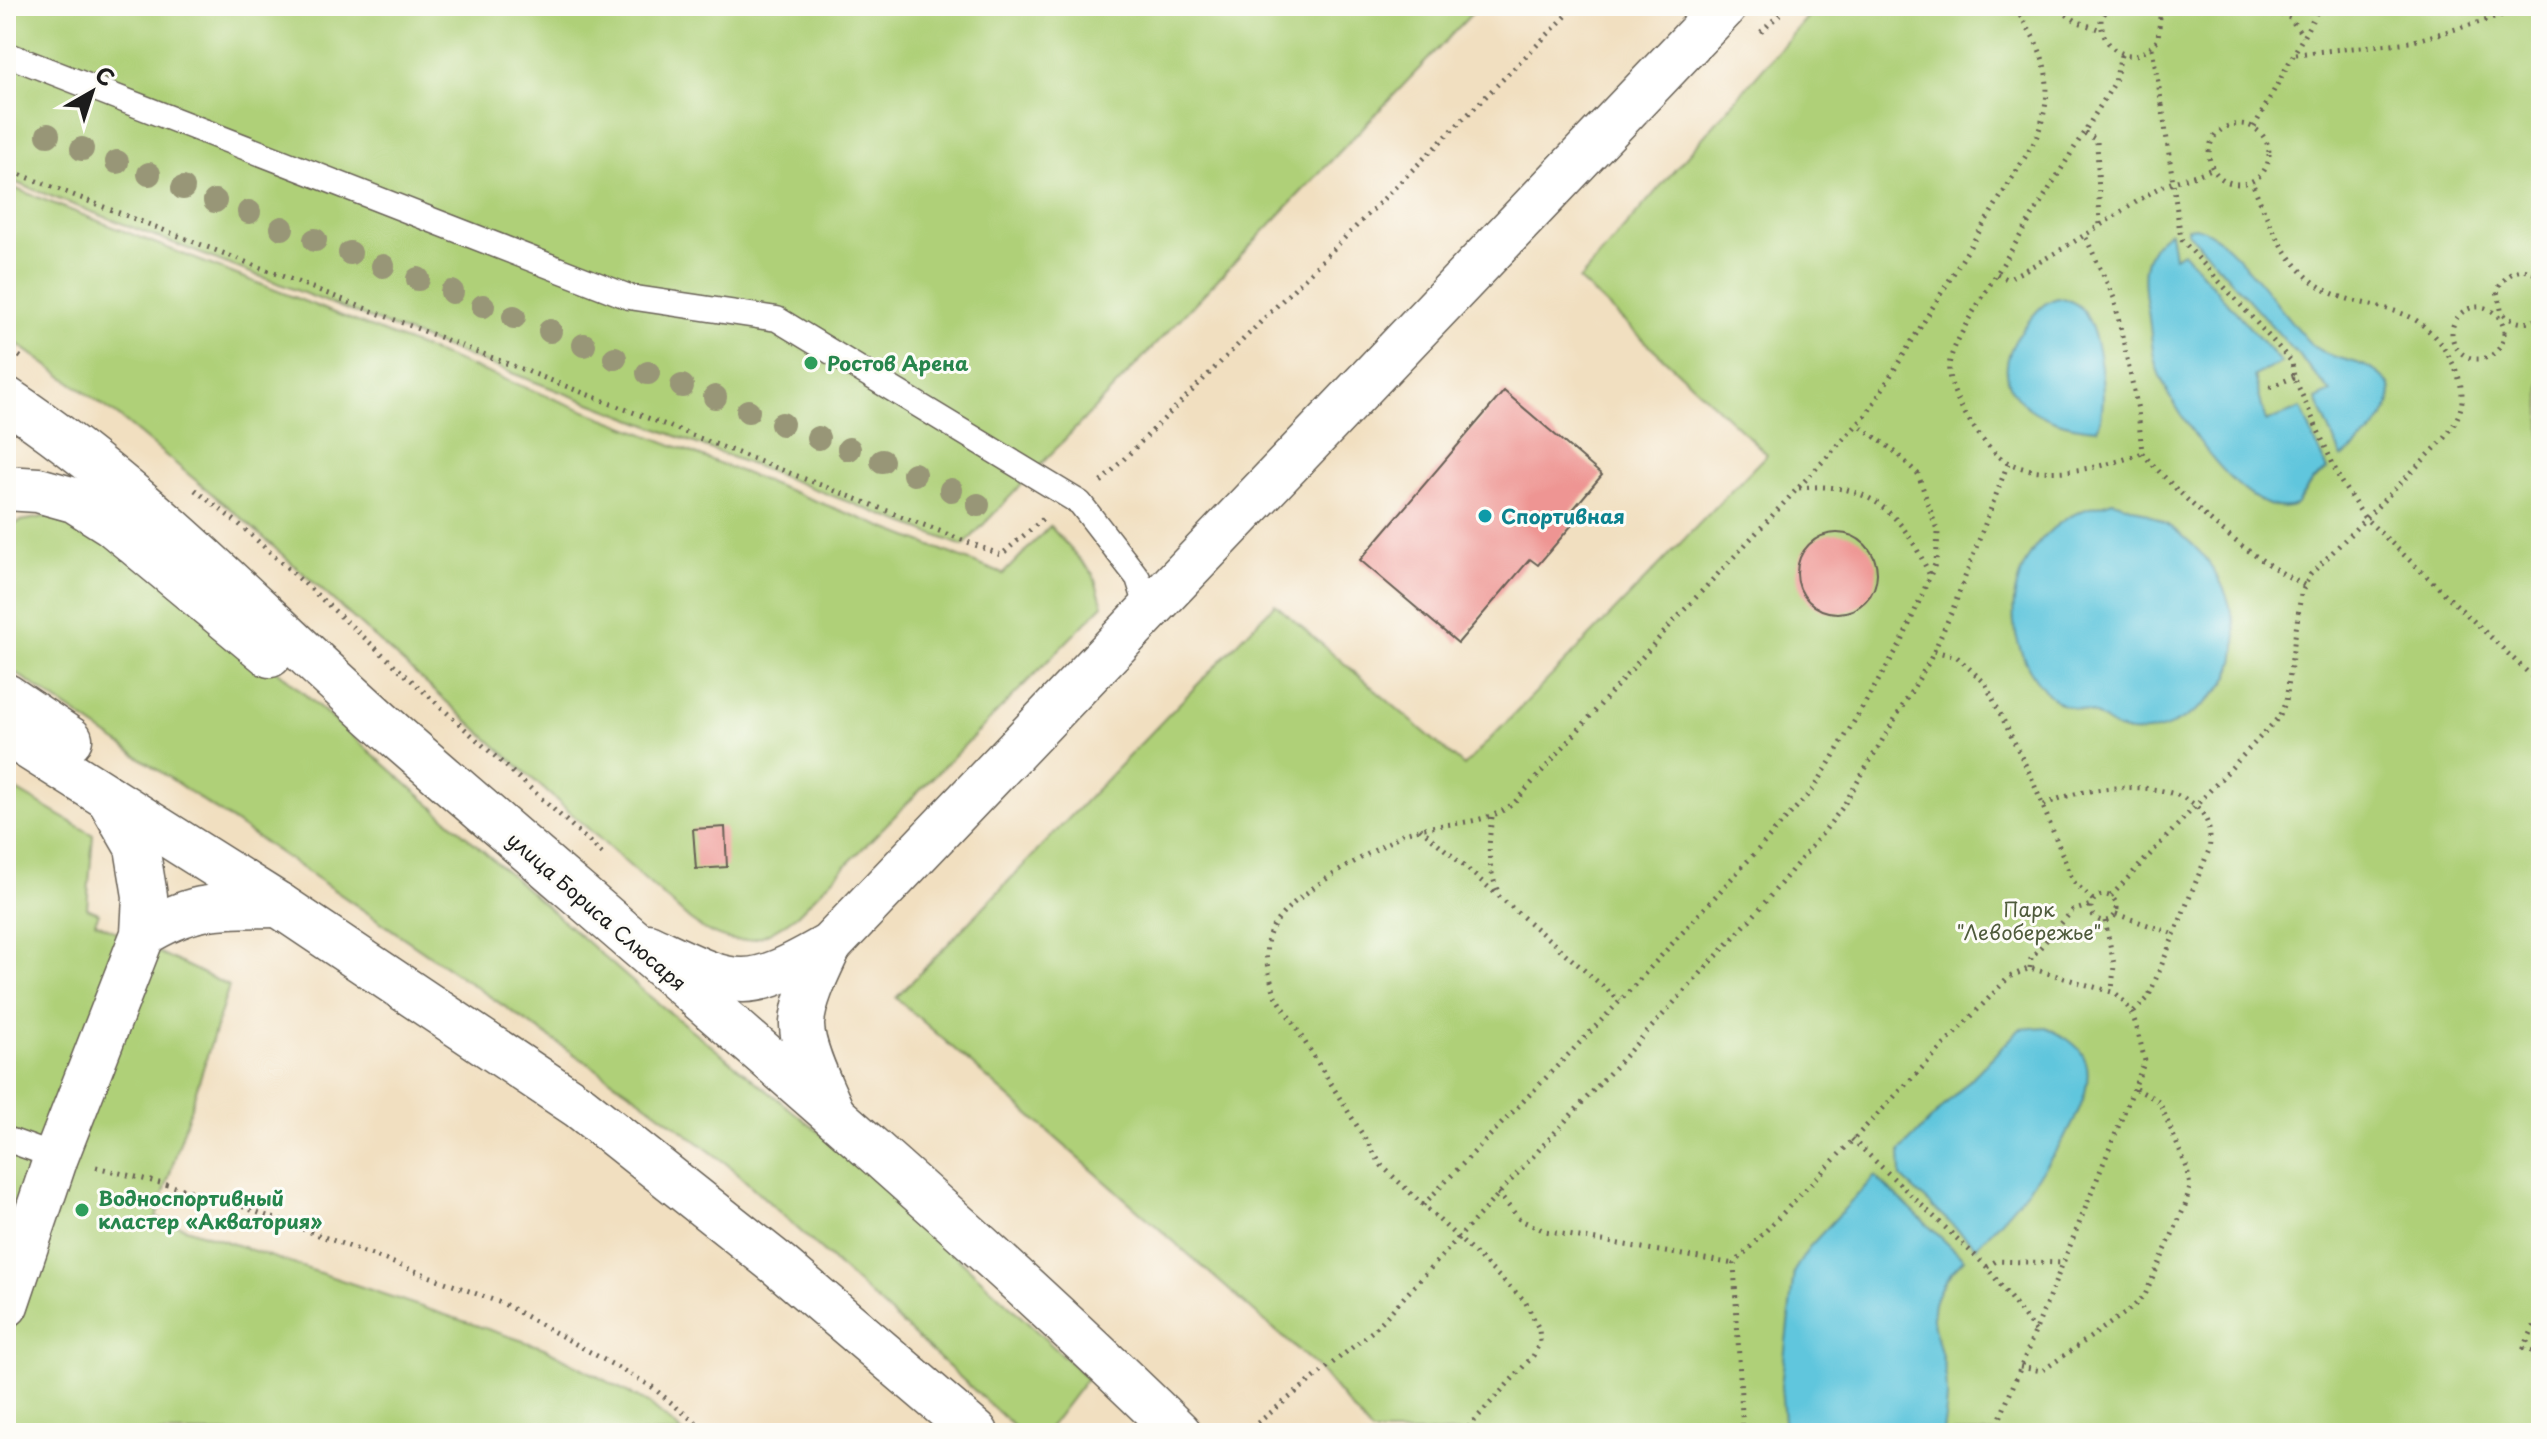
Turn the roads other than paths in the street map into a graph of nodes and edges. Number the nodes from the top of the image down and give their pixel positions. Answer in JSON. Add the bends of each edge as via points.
{"nodes":[{"id":1,"x":1725,"y":6,"type":"edge"},
{"id":2,"x":6,"y":54,"type":"edge"},
{"id":3,"x":6,"y":399,"type":"edge"},
{"id":4,"x":6,"y":488,"type":"edge"},
{"id":5,"x":1149,"y":613,"type":"junction"},
{"id":6,"x":311,"y":659,"type":"junction"},
{"id":7,"x":6,"y":696,"type":"edge"},
{"id":8,"x":6,"y":733,"type":"edge"},
{"id":9,"x":108,"y":797,"type":"junction"},
{"id":10,"x":155,"y":825,"type":"junction"},
{"id":11,"x":279,"y":905,"type":"junction"},
{"id":12,"x":612,"y":924,"type":"junction"},
{"id":13,"x":143,"y":934,"type":"junction"},
{"id":14,"x":830,"y":945,"type":"junction"},
{"id":15,"x":833,"y":1114,"type":"junction"},
{"id":16,"x":6,"y":1139,"type":"edge"},
{"id":17,"x":56,"y":1157,"type":"junction"},
{"id":18,"x":6,"y":1305,"type":"edge"},
{"id":19,"x":976,"y":1433,"type":"edge"},
{"id":20,"x":1179,"y":1433,"type":"edge"}],
"edges":[{"from":1,"to":5,"type":"main road"},
{"from":2,"to":5,"type":"lane","via":[[629,297],[777,319],[1080,503],[1138,578]]},
{"from":3,"to":6,"type":"main road","name":"улица Бориса Слюсаря","via":[[110,476]]},
{"from":4,"to":6,"type":"main road","via":[[74,500],[112,524],[261,650],[278,660]]},
{"from":5,"to":14,"type":"main road"},
{"from":6,"to":12,"type":"main road","name":"улица Бориса Слюсаря"},
{"from":7,"to":10,"type":"main road","via":[[131,780],[151,805]]},
{"from":8,"to":9,"type":"main road"},
{"from":9,"to":10,"type":"main road"},
{"from":9,"to":13,"type":"main road","via":[[137,847],[145,896]]},
{"from":10,"to":11,"type":"main road"},
{"from":11,"to":13,"type":"main road","via":[[178,913]]},
{"from":11,"to":19,"type":"main road","via":[[580,1107],[779,1265]]},
{"from":12,"to":14,"type":"main road","via":[[719,979],[757,981]]},
{"from":12,"to":15,"type":"main road","name":"улица Бориса Слюсаря"},
{"from":13,"to":17,"type":"main road"},
{"from":14,"to":15,"type":"main road","via":[[802,1025]]},
{"from":15,"to":20,"type":"main road","name":"улица Бориса Слюсаря"},
{"from":16,"to":17,"type":"lane"},
{"from":17,"to":18,"type":"main road"}]}
